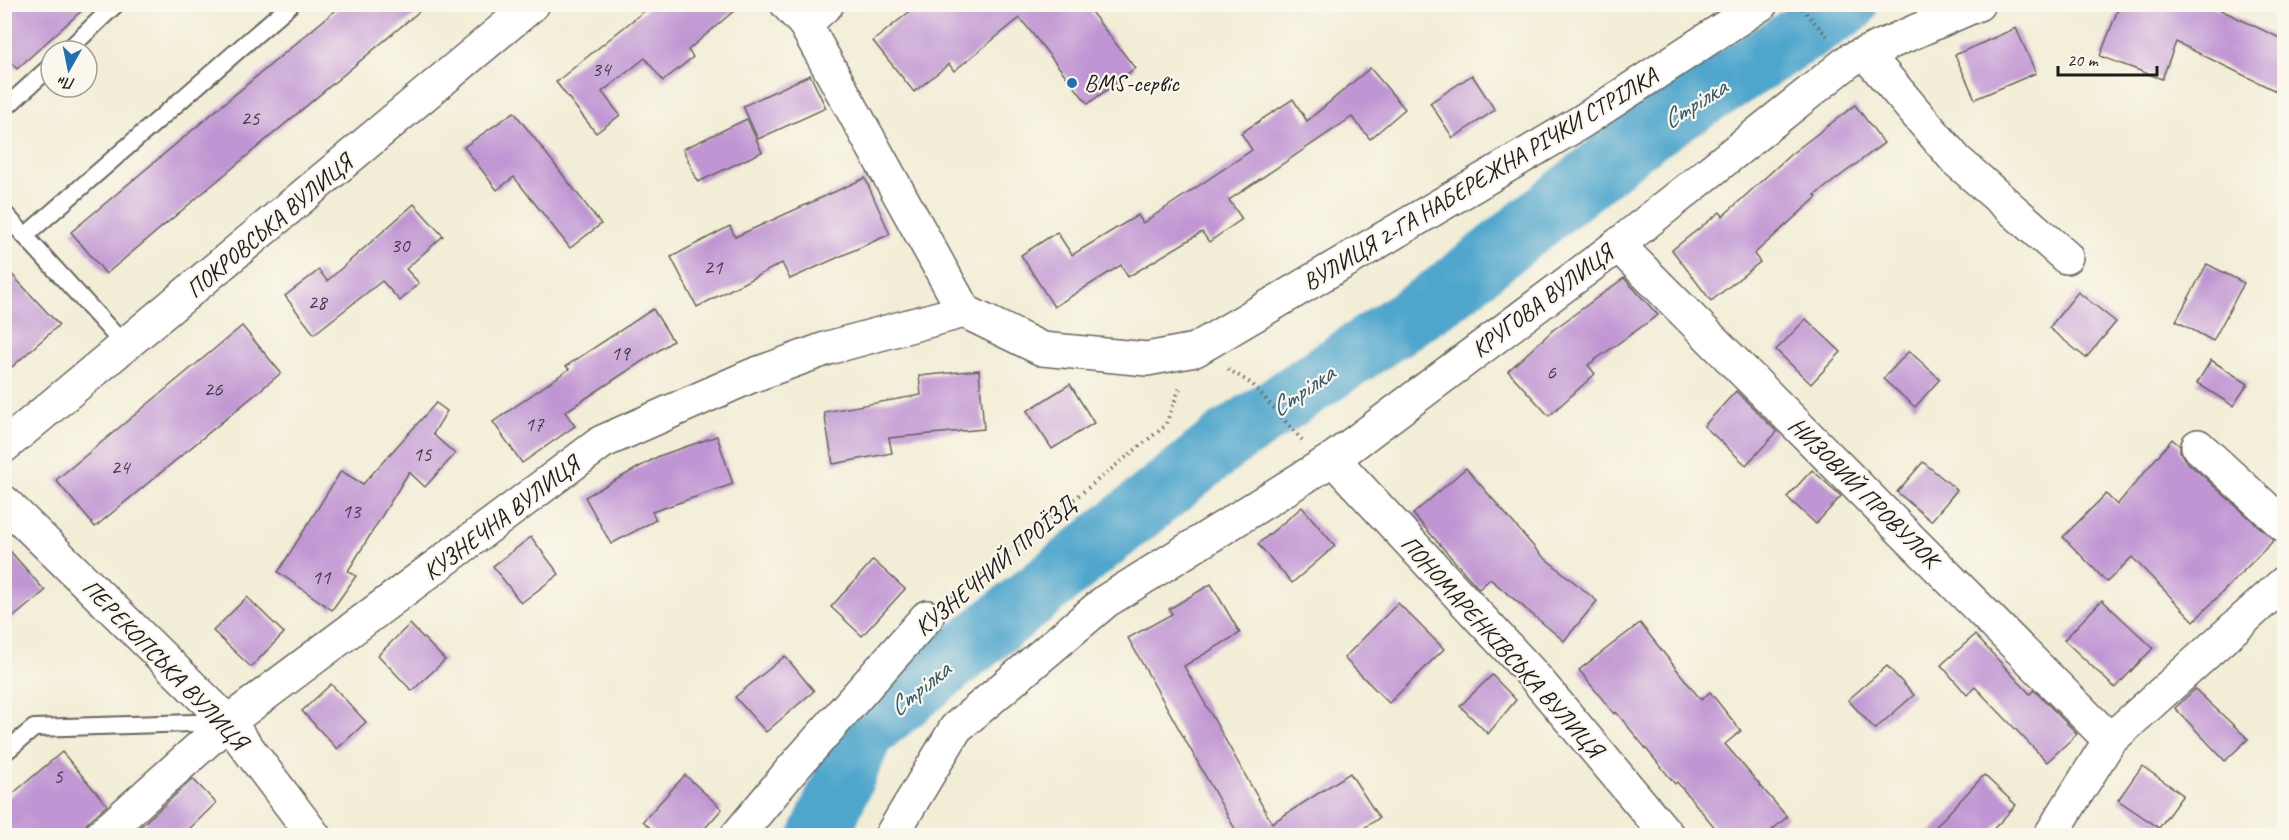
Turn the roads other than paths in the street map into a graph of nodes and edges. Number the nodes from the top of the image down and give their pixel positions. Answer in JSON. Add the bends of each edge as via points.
{"nodes":[{"id":1,"x":116,"y":4,"type":"edge"},
{"id":2,"x":291,"y":4,"type":"edge"},
{"id":3,"x":532,"y":4,"type":"edge"},
{"id":4,"x":1761,"y":4,"type":"edge"},
{"id":5,"x":1978,"y":4,"type":"edge"},
{"id":6,"x":806,"y":11,"type":"edge"},
{"id":7,"x":80,"y":39,"type":"edge"},
{"id":8,"x":1858,"y":57,"type":"junction"},
{"id":9,"x":39,"y":77,"type":"edge"},
{"id":10,"x":4,"y":109,"type":"edge"},
{"id":11,"x":4,"y":213,"type":"edge"},
{"id":12,"x":26,"y":236,"type":"junction"},
{"id":13,"x":1618,"y":245,"type":"junction"},
{"id":14,"x":2066,"y":257,"type":"dead end"},
{"id":15,"x":964,"y":311,"type":"junction"},
{"id":16,"x":126,"y":347,"type":"junction"},
{"id":17,"x":4,"y":446,"type":"edge"},
{"id":18,"x":2198,"y":446,"type":"dead end"},
{"id":19,"x":1333,"y":459,"type":"junction"},
{"id":20,"x":4,"y":502,"type":"edge"},
{"id":21,"x":2284,"y":525,"type":"edge"},
{"id":22,"x":2284,"y":583,"type":"edge"},
{"id":23,"x":927,"y":617,"type":"road end"},
{"id":24,"x":228,"y":722,"type":"junction"},
{"id":25,"x":2110,"y":740,"type":"junction"},
{"id":26,"x":4,"y":753,"type":"edge"},
{"id":27,"x":101,"y":836,"type":"edge"},
{"id":28,"x":314,"y":836,"type":"edge"},
{"id":29,"x":736,"y":836,"type":"edge"},
{"id":30,"x":891,"y":836,"type":"edge"},
{"id":31,"x":1668,"y":836,"type":"edge"},
{"id":32,"x":2050,"y":836,"type":"edge"}],
"edges":[{"from":1,"to":7,"type":"lane"},
{"from":2,"to":12,"type":"lane"},
{"from":3,"to":16,"type":"street","name":"ПОКРОВСЬКА ВУЛИЦЯ"},
{"from":4,"to":15,"type":"street","name":"ВУЛИЦЯ 2-ГА НАБЕРЕЖНА РІЧКИ СТРІЛКА","via":[[1581,122],[1195,350],[1147,359],[1042,349]]},
{"from":5,"to":8,"type":"street","name":"КРУГОВА ВУЛИЦЯ"},
{"from":6,"to":15,"type":"street"},
{"from":8,"to":13,"type":"street","name":"КРУГОВА ВУЛИЦЯ"},
{"from":8,"to":14,"type":"street","via":[[1956,160]]},
{"from":9,"to":10,"type":"lane"},
{"from":11,"to":12,"type":"lane"},
{"from":12,"to":16,"type":"lane"},
{"from":13,"to":19,"type":"street","name":"КРУГОВА ВУЛИЦЯ"},
{"from":13,"to":25,"type":"street","name":"НИЗОВИЙ ПРОВУЛОК"},
{"from":15,"to":24,"type":"street","name":"КУЗНЕЧНА ВУЛИЦЯ","via":[[828,348],[751,376],[602,442]]},
{"from":16,"to":17,"type":"street","name":"ПОКРОВСЬКА ВУЛИЦЯ"},
{"from":18,"to":21,"type":"street"},
{"from":19,"to":30,"type":"street","name":"КРУГОВА ВУЛИЦЯ","via":[[1106,601],[956,728]]},
{"from":19,"to":31,"type":"street","name":"ПОНОМАРЕНКІВСЬКА ВУЛИЦЯ","via":[[1533,675]]},
{"from":20,"to":24,"type":"street","name":"ПЕРЕКОПСЬКА ВУЛИЦЯ"},
{"from":22,"to":25,"type":"street"},
{"from":23,"to":29,"type":"street","name":"КУЗНЕЧНИЙ ПРОЇЗД"},
{"from":24,"to":26,"type":"lane","via":[[34,728]]},
{"from":24,"to":27,"type":"street","name":"КУЗНЕЧНА ВУЛИЦЯ"},
{"from":24,"to":28,"type":"street","name":"ПЕРЕКОПСЬКА ВУЛИЦЯ"},
{"from":25,"to":32,"type":"street"}]}
